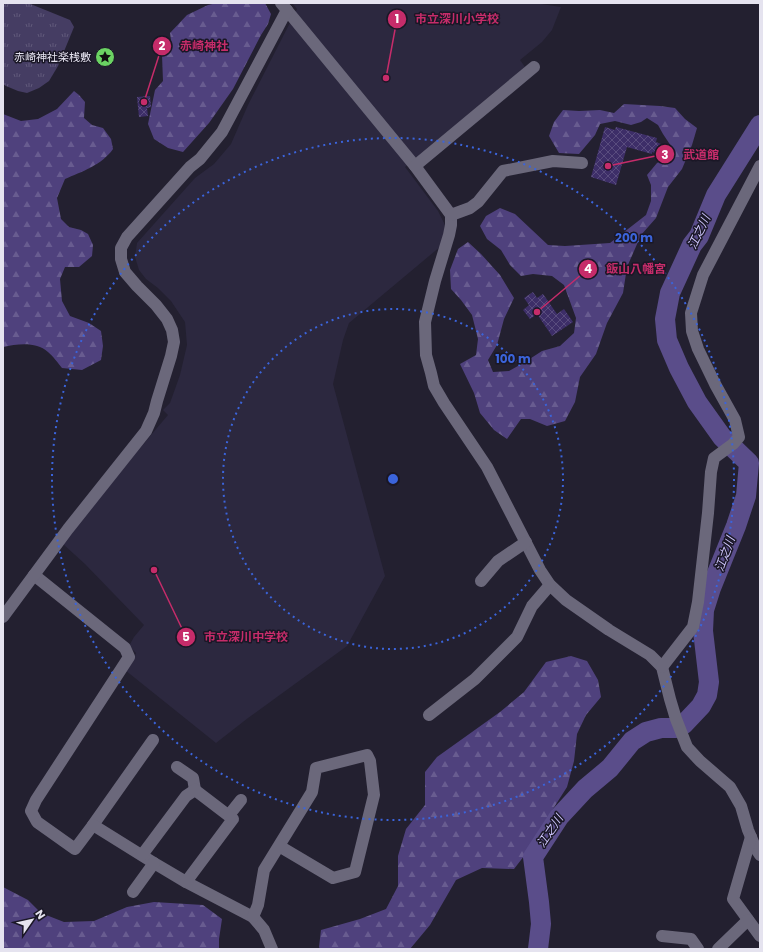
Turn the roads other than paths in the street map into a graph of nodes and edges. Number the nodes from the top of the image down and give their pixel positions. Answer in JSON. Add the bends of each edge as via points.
{"nodes":[{"id":1,"x":284,"y":7,"type":"edge"},
{"id":2,"x":534,"y":67,"type":"dead end"},
{"id":3,"x":582,"y":163,"type":"dead end"},
{"id":4,"x":415,"y":166,"type":"junction"},
{"id":5,"x":760,"y":166,"type":"edge"},
{"id":6,"x":451,"y":215,"type":"junction"},
{"id":7,"x":526,"y":542,"type":"junction"},
{"id":8,"x":34,"y":574,"type":"junction"},
{"id":9,"x":481,"y":581,"type":"dead end"},
{"id":10,"x":550,"y":585,"type":"junction"},
{"id":11,"x":3,"y":617,"type":"edge"},
{"id":12,"x":662,"y":667,"type":"junction"},
{"id":13,"x":428,"y":715,"type":"dead end"},
{"id":14,"x":153,"y":740,"type":"dead end"},
{"id":15,"x":177,"y":767,"type":"dead end"},
{"id":16,"x":195,"y":790,"type":"junction"},
{"id":17,"x":241,"y":800,"type":"dead end"},
{"id":18,"x":229,"y":815,"type":"junction"},
{"id":19,"x":93,"y":825,"type":"junction"},
{"id":20,"x":751,"y":837,"type":"junction"},
{"id":21,"x":279,"y":846,"type":"junction"},
{"id":22,"x":760,"y":855,"type":"edge"},
{"id":23,"x":142,"y":856,"type":"junction"},
{"id":24,"x":154,"y":863,"type":"junction"},
{"id":25,"x":186,"y":882,"type":"junction"},
{"id":26,"x":133,"y":892,"type":"dead end"},
{"id":27,"x":253,"y":917,"type":"junction"},
{"id":28,"x":748,"y":920,"type":"junction"},
{"id":29,"x":662,"y":936,"type":"dead end"},
{"id":30,"x":760,"y":936,"type":"edge"},
{"id":31,"x":272,"y":949,"type":"edge"},
{"id":32,"x":698,"y":949,"type":"edge"},
{"id":33,"x":718,"y":949,"type":"edge"}],
"edges":[{"from":1,"to":4,"type":"street"},
{"from":1,"to":8,"type":"street","via":[[222,132],[127,237],[121,248],[125,272],[167,318],[174,342],[172,356],[146,431]]},
{"from":2,"to":4,"type":"street"},
{"from":3,"to":6,"type":"street","via":[[553,161],[503,171],[478,202]]},
{"from":4,"to":6,"type":"street"},
{"from":5,"to":12,"type":"street","via":[[703,275],[691,313],[692,331],[698,349],[735,420],[739,437],[714,458],[693,627]]},
{"from":6,"to":7,"type":"street","via":[[449,235],[425,322],[426,355],[434,386],[487,467]]},
{"from":7,"to":9,"type":"street","via":[[498,561]]},
{"from":7,"to":10,"type":"street"},
{"from":8,"to":11,"type":"street"},
{"from":8,"to":19,"type":"street","via":[[125,648],[129,657],[31,811],[37,822],[75,849]]},
{"from":10,"to":12,"type":"street","via":[[566,600],[650,655]]},
{"from":10,"to":13,"type":"street","via":[[532,606],[517,637],[475,679]]},
{"from":12,"to":20,"type":"street","via":[[676,719],[687,746],[730,787],[741,806]]},
{"from":14,"to":19,"type":"street"},
{"from":15,"to":16,"type":"street","via":[[192,778]]},
{"from":16,"to":18,"type":"street"},
{"from":16,"to":23,"type":"street","via":[[186,796]]},
{"from":17,"to":18,"type":"street"},
{"from":18,"to":25,"type":"street","via":[[233,819]]},
{"from":19,"to":23,"type":"street"},
{"from":20,"to":22,"type":"street"},
{"from":20,"to":28,"type":"street","via":[[732,899]]},
{"from":21,"to":21,"type":"street","via":[[312,792],[316,768],[367,755],[374,795],[355,872],[333,878]]},
{"from":21,"to":27,"type":"street","via":[[264,870],[258,905]]},
{"from":23,"to":24,"type":"street"},
{"from":24,"to":25,"type":"street"},
{"from":24,"to":26,"type":"street"},
{"from":25,"to":27,"type":"street"},
{"from":27,"to":31,"type":"street","via":[[264,930]]},
{"from":28,"to":30,"type":"street"},
{"from":28,"to":33,"type":"street"},
{"from":29,"to":32,"type":"street","via":[[691,938]]}]}
